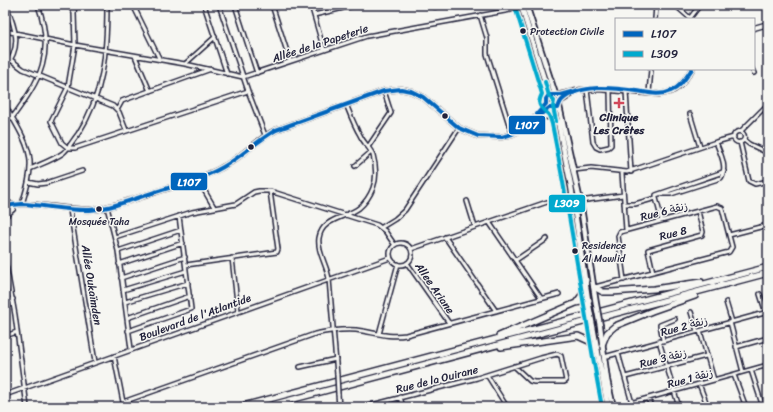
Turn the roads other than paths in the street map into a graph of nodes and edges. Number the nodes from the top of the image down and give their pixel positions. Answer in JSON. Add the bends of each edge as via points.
{"nodes":[{"id":1,"x":6,"y":5,"type":"edge"},
{"id":2,"x":38,"y":5,"type":"edge"},
{"id":3,"x":69,"y":5,"type":"edge"},
{"id":4,"x":75,"y":5,"type":"edge"},
{"id":5,"x":106,"y":5,"type":"edge"},
{"id":6,"x":133,"y":5,"type":"edge"},
{"id":7,"x":204,"y":5,"type":"edge"},
{"id":8,"x":219,"y":5,"type":"edge"},
{"id":9,"x":234,"y":5,"type":"edge"},
{"id":10,"x":272,"y":5,"type":"edge"},
{"id":11,"x":311,"y":5,"type":"edge"},
{"id":12,"x":356,"y":5,"type":"edge"},
{"id":13,"x":536,"y":5,"type":"edge"},
{"id":14,"x":656,"y":5,"type":"edge"},
{"id":15,"x":675,"y":5,"type":"edge"},
{"id":16,"x":700,"y":5,"type":"edge"},
{"id":17,"x":524,"y":6,"type":"edge"},
{"id":18,"x":74,"y":13,"type":"junction"},
{"id":19,"x":314,"y":15,"type":"junction"},
{"id":20,"x":480,"y":16,"type":"junction"},
{"id":21,"x":655,"y":18,"type":"edge"},
{"id":22,"x":691,"y":18,"type":"edge"},
{"id":23,"x":768,"y":26,"type":"edge"},
{"id":24,"x":755,"y":28,"type":"edge"},
{"id":25,"x":5,"y":31,"type":"edge"},
{"id":26,"x":16,"y":33,"type":"junction"},
{"id":27,"x":215,"y":37,"type":"junction"},
{"id":28,"x":46,"y":39,"type":"junction"},
{"id":29,"x":75,"y":45,"type":"junction"},
{"id":30,"x":106,"y":50,"type":"junction"},
{"id":31,"x":324,"y":50,"type":"junction"},
{"id":32,"x":135,"y":56,"type":"junction"},
{"id":33,"x":11,"y":60,"type":"junction"},
{"id":34,"x":160,"y":60,"type":"junction"},
{"id":35,"x":290,"y":61,"type":"junction"},
{"id":36,"x":185,"y":64,"type":"junction"},
{"id":37,"x":5,"y":68,"type":"edge"},
{"id":38,"x":211,"y":69,"type":"junction"},
{"id":39,"x":651,"y":70,"type":"edge"},
{"id":40,"x":691,"y":70,"type":"edge"},
{"id":41,"x":257,"y":73,"type":"junction"},
{"id":42,"x":227,"y":74,"type":"junction"},
{"id":43,"x":40,"y":76,"type":"junction"},
{"id":44,"x":243,"y":77,"type":"junction"},
{"id":45,"x":68,"y":87,"type":"junction"},
{"id":46,"x":587,"y":89,"type":"junction"},
{"id":47,"x":610,"y":89,"type":"junction"},
{"id":48,"x":151,"y":91,"type":"junction"},
{"id":49,"x":248,"y":91,"type":"junction"},
{"id":50,"x":384,"y":91,"type":"junction"},
{"id":51,"x":626,"y":91,"type":"junction"},
{"id":52,"x":576,"y":92,"type":"junction"},
{"id":53,"x":649,"y":93,"type":"junction"},
{"id":54,"x":549,"y":95,"type":"junction"},
{"id":55,"x":557,"y":95,"type":"junction"},
{"id":56,"x":96,"y":98,"type":"junction"},
{"id":57,"x":5,"y":104,"type":"edge"},
{"id":58,"x":346,"y":104,"type":"junction"},
{"id":59,"x":560,"y":104,"type":"junction"},
{"id":60,"x":768,"y":104,"type":"edge"},
{"id":61,"x":549,"y":107,"type":"junction"},
{"id":62,"x":117,"y":110,"type":"junction"},
{"id":63,"x":690,"y":114,"type":"dead end"},
{"id":64,"x":12,"y":118,"type":"junction"},
{"id":65,"x":536,"y":118,"type":"junction"},
{"id":66,"x":558,"y":122,"type":"junction"},
{"id":67,"x":458,"y":128,"type":"junction"},
{"id":68,"x":126,"y":130,"type":"junction"},
{"id":69,"x":741,"y":132,"type":"junction"},
{"id":70,"x":512,"y":134,"type":"junction"},
{"id":71,"x":265,"y":135,"type":"junction"},
{"id":72,"x":734,"y":138,"type":"junction"},
{"id":73,"x":744,"y":140,"type":"junction"},
{"id":74,"x":716,"y":142,"type":"junction"},
{"id":75,"x":740,"y":142,"type":"junction"},
{"id":76,"x":700,"y":147,"type":"junction"},
{"id":77,"x":68,"y":148,"type":"junction"},
{"id":78,"x":368,"y":148,"type":"junction"},
{"id":79,"x":371,"y":152,"type":"junction"},
{"id":80,"x":768,"y":153,"type":"edge"},
{"id":81,"x":355,"y":166,"type":"dead end"},
{"id":82,"x":30,"y":169,"type":"junction"},
{"id":83,"x":574,"y":170,"type":"junction"},
{"id":84,"x":82,"y":171,"type":"dead end"},
{"id":85,"x":631,"y":172,"type":"junction"},
{"id":86,"x":622,"y":173,"type":"junction"},
{"id":87,"x":197,"y":178,"type":"junction"},
{"id":88,"x":768,"y":181,"type":"edge"},
{"id":89,"x":28,"y":182,"type":"junction"},
{"id":90,"x":270,"y":191,"type":"junction"},
{"id":91,"x":623,"y":195,"type":"junction"},
{"id":92,"x":656,"y":198,"type":"junction"},
{"id":93,"x":5,"y":201,"type":"edge"},
{"id":94,"x":467,"y":201,"type":"dead end"},
{"id":95,"x":580,"y":201,"type":"junction"},
{"id":96,"x":547,"y":202,"type":"dead end"},
{"id":97,"x":22,"y":204,"type":"junction"},
{"id":98,"x":624,"y":204,"type":"junction"},
{"id":99,"x":14,"y":206,"type":"junction"},
{"id":100,"x":108,"y":207,"type":"junction"},
{"id":101,"x":214,"y":207,"type":"junction"},
{"id":102,"x":5,"y":208,"type":"edge"},
{"id":103,"x":70,"y":210,"type":"junction"},
{"id":104,"x":698,"y":211,"type":"junction"},
{"id":105,"x":344,"y":215,"type":"junction"},
{"id":106,"x":5,"y":216,"type":"edge"},
{"id":107,"x":179,"y":216,"type":"junction"},
{"id":108,"x":662,"y":221,"type":"junction"},
{"id":109,"x":489,"y":222,"type":"junction"},
{"id":110,"x":768,"y":225,"type":"edge"},
{"id":111,"x":382,"y":227,"type":"junction"},
{"id":112,"x":475,"y":227,"type":"junction"},
{"id":113,"x":181,"y":230,"type":"junction"},
{"id":114,"x":626,"y":230,"type":"junction"},
{"id":115,"x":729,"y":235,"type":"junction"},
{"id":116,"x":115,"y":237,"type":"junction"},
{"id":117,"x":445,"y":237,"type":"junction"},
{"id":118,"x":547,"y":239,"type":"dead end"},
{"id":119,"x":183,"y":243,"type":"junction"},
{"id":120,"x":394,"y":244,"type":"junction"},
{"id":121,"x":411,"y":249,"type":"junction"},
{"id":122,"x":118,"y":251,"type":"junction"},
{"id":123,"x":185,"y":257,"type":"junction"},
{"id":124,"x":232,"y":258,"type":"junction"},
{"id":125,"x":390,"y":258,"type":"junction"},
{"id":126,"x":5,"y":259,"type":"edge"},
{"id":127,"x":516,"y":260,"type":"junction"},
{"id":128,"x":407,"y":263,"type":"junction"},
{"id":129,"x":119,"y":264,"type":"junction"},
{"id":130,"x":186,"y":264,"type":"junction"},
{"id":131,"x":398,"y":264,"type":"junction"},
{"id":132,"x":768,"y":267,"type":"edge"},
{"id":133,"x":186,"y":271,"type":"junction"},
{"id":134,"x":653,"y":272,"type":"junction"},
{"id":135,"x":768,"y":274,"type":"edge"},
{"id":136,"x":121,"y":278,"type":"junction"},
{"id":137,"x":729,"y":278,"type":"junction"},
{"id":138,"x":329,"y":279,"type":"junction"},
{"id":139,"x":586,"y":280,"type":"junction"},
{"id":140,"x":624,"y":280,"type":"junction"},
{"id":141,"x":188,"y":283,"type":"junction"},
{"id":142,"x":594,"y":287,"type":"junction"},
{"id":143,"x":715,"y":288,"type":"junction"},
{"id":144,"x":123,"y":290,"type":"junction"},
{"id":145,"x":559,"y":294,"type":"dead end"},
{"id":146,"x":760,"y":294,"type":"dead end"},
{"id":147,"x":190,"y":296,"type":"junction"},
{"id":148,"x":541,"y":298,"type":"junction"},
{"id":149,"x":13,"y":299,"type":"junction"},
{"id":150,"x":5,"y":301,"type":"edge"},
{"id":151,"x":124,"y":302,"type":"junction"},
{"id":152,"x":726,"y":302,"type":"dead end"},
{"id":153,"x":576,"y":303,"type":"junction"},
{"id":154,"x":589,"y":303,"type":"junction"},
{"id":155,"x":238,"y":311,"type":"junction"},
{"id":156,"x":496,"y":311,"type":"junction"},
{"id":157,"x":691,"y":312,"type":"dead end"},
{"id":158,"x":767,"y":312,"type":"edge"},
{"id":159,"x":127,"y":318,"type":"junction"},
{"id":160,"x":675,"y":320,"type":"dead end"},
{"id":161,"x":731,"y":322,"type":"junction"},
{"id":162,"x":449,"y":323,"type":"junction"},
{"id":163,"x":128,"y":331,"type":"junction"},
{"id":164,"x":334,"y":331,"type":"junction"},
{"id":165,"x":698,"y":331,"type":"junction"},
{"id":166,"x":18,"y":332,"type":"junction"},
{"id":167,"x":378,"y":334,"type":"junction"},
{"id":168,"x":5,"y":336,"type":"edge"},
{"id":169,"x":768,"y":338,"type":"edge"},
{"id":170,"x":664,"y":340,"type":"junction"},
{"id":171,"x":659,"y":341,"type":"junction"},
{"id":172,"x":483,"y":342,"type":"junction"},
{"id":173,"x":602,"y":345,"type":"junction"},
{"id":174,"x":736,"y":347,"type":"junction"},
{"id":175,"x":131,"y":350,"type":"junction"},
{"id":176,"x":474,"y":351,"type":"junction"},
{"id":177,"x":597,"y":351,"type":"junction"},
{"id":178,"x":618,"y":353,"type":"junction"},
{"id":179,"x":114,"y":356,"type":"junction"},
{"id":180,"x":706,"y":356,"type":"junction"},
{"id":181,"x":604,"y":357,"type":"junction"},
{"id":182,"x":336,"y":359,"type":"junction"},
{"id":183,"x":95,"y":362,"type":"junction"},
{"id":184,"x":768,"y":365,"type":"edge"},
{"id":185,"x":514,"y":366,"type":"junction"},
{"id":186,"x":666,"y":366,"type":"junction"},
{"id":187,"x":300,"y":367,"type":"dead end"},
{"id":188,"x":751,"y":370,"type":"junction"},
{"id":189,"x":743,"y":372,"type":"junction"},
{"id":190,"x":487,"y":375,"type":"junction"},
{"id":191,"x":734,"y":375,"type":"junction"},
{"id":192,"x":625,"y":377,"type":"junction"},
{"id":193,"x":714,"y":380,"type":"junction"},
{"id":194,"x":699,"y":384,"type":"junction"},
{"id":195,"x":24,"y":388,"type":"junction"},
{"id":196,"x":673,"y":391,"type":"junction"},
{"id":197,"x":5,"y":395,"type":"edge"},
{"id":198,"x":400,"y":397,"type":"junction"},
{"id":199,"x":648,"y":398,"type":"junction"},
{"id":200,"x":123,"y":402,"type":"junction"},
{"id":201,"x":632,"y":403,"type":"junction"},
{"id":202,"x":27,"y":407,"type":"edge"},
{"id":203,"x":124,"y":407,"type":"edge"},
{"id":204,"x":239,"y":407,"type":"edge"},
{"id":205,"x":264,"y":407,"type":"edge"},
{"id":206,"x":339,"y":407,"type":"edge"},
{"id":207,"x":364,"y":407,"type":"edge"},
{"id":208,"x":402,"y":407,"type":"edge"},
{"id":209,"x":507,"y":407,"type":"edge"},
{"id":210,"x":608,"y":407,"type":"edge"},
{"id":211,"x":613,"y":407,"type":"edge"},
{"id":212,"x":616,"y":407,"type":"edge"},
{"id":213,"x":651,"y":407,"type":"edge"},
{"id":214,"x":679,"y":407,"type":"edge"},
{"id":215,"x":708,"y":407,"type":"edge"},
{"id":216,"x":746,"y":407,"type":"edge"},
{"id":217,"x":763,"y":407,"type":"edge"}],
"edges":[{"from":1,"to":26,"type":"street"},
{"from":2,"to":28,"type":"street"},
{"from":3,"to":18,"type":"street"},
{"from":4,"to":18,"type":"street"},
{"from":5,"to":30,"type":"street"},
{"from":6,"to":34,"type":"street"},
{"from":7,"to":27,"type":"street"},
{"from":8,"to":44,"type":"street"},
{"from":9,"to":41,"type":"street"},
{"from":10,"to":35,"type":"street"},
{"from":11,"to":19,"type":"street"},
{"from":12,"to":19,"type":"street"},
{"from":13,"to":17,"type":"street","name":"Allée de la Papeterie"},
{"from":14,"to":21,"type":"street"},
{"from":15,"to":22,"type":"street"},
{"from":16,"to":22,"type":"street"},
{"from":17,"to":20,"type":"street","name":"Allée de la Papeterie"},
{"from":17,"to":54,"type":"main road"},
{"from":17,"to":55,"type":"main road"},
{"from":18,"to":29,"type":"street"},
{"from":19,"to":31,"type":"street"},
{"from":20,"to":31,"type":"street","name":"Allée de la Papeterie","via":[[368,36]]},
{"from":20,"to":70,"type":"street","via":[[487,41],[487,54]]},
{"from":23,"to":24,"type":"main road"},
{"from":25,"to":26,"type":"street"},
{"from":26,"to":28,"type":"street"},
{"from":26,"to":33,"type":"street"},
{"from":27,"to":36,"type":"street"},
{"from":27,"to":42,"type":"street"},
{"from":28,"to":29,"type":"street"},
{"from":28,"to":43,"type":"street"},
{"from":29,"to":30,"type":"street"},
{"from":29,"to":45,"type":"street"},
{"from":30,"to":32,"type":"street"},
{"from":30,"to":56,"type":"street"},
{"from":31,"to":35,"type":"street","name":"Allée de la Papeterie"},
{"from":32,"to":34,"type":"street"},
{"from":32,"to":48,"type":"street"},
{"from":33,"to":37,"type":"street"},
{"from":33,"to":43,"type":"street","via":[[23,69]]},
{"from":34,"to":36,"type":"street"},
{"from":35,"to":41,"type":"street","name":"Allée de la Papeterie"},
{"from":36,"to":38,"type":"street"},
{"from":38,"to":42,"type":"street"},
{"from":38,"to":48,"type":"street"},
{"from":39,"to":53,"type":"street"},
{"from":40,"to":53,"type":"main road","via":[[684,82],[673,91]]},
{"from":41,"to":44,"type":"street","name":"Allée de la Papeterie"},
{"from":42,"to":44,"type":"street"},
{"from":43,"to":45,"type":"street"},
{"from":43,"to":64,"type":"street"},
{"from":44,"to":49,"type":"street"},
{"from":45,"to":56,"type":"street"},
{"from":45,"to":77,"type":"street","via":[[51,121],[62,143]]},
{"from":46,"to":47,"type":"main road"},
{"from":46,"to":47,"type":"street","via":[[593,142],[600,149],[611,145]]},
{"from":46,"to":52,"type":"main road"},
{"from":47,"to":51,"type":"main road"},
{"from":48,"to":62,"type":"street","via":[[122,101]]},
{"from":49,"to":68,"type":"street"},
{"from":49,"to":71,"type":"street"},
{"from":50,"to":58,"type":"main road"},
{"from":50,"to":67,"type":"main road","via":[[411,91],[423,97]]},
{"from":50,"to":78,"type":"street","via":[[391,113]]},
{"from":51,"to":53,"type":"main road"},
{"from":51,"to":85,"type":"street"},
{"from":52,"to":55,"type":"main road"},
{"from":52,"to":59,"type":"main road"},
{"from":54,"to":55,"type":"main road"},
{"from":54,"to":61,"type":"main road","via":[[546,98]]},
{"from":55,"to":59,"type":"main road"},
{"from":56,"to":62,"type":"street"},
{"from":56,"to":77,"type":"street","via":[[88,117]]},
{"from":57,"to":64,"type":"street"},
{"from":58,"to":71,"type":"main road"},
{"from":58,"to":78,"type":"street"},
{"from":59,"to":61,"type":"main road"},
{"from":59,"to":83,"type":"main road"},
{"from":60,"to":69,"type":"street"},
{"from":61,"to":65,"type":"main road","via":[[539,112]]},
{"from":61,"to":66,"type":"main road"},
{"from":62,"to":68,"type":"street"},
{"from":63,"to":76,"type":"street"},
{"from":64,"to":82,"type":"street","via":[[29,153]]},
{"from":65,"to":66,"type":"main road","via":[[547,116]]},
{"from":65,"to":70,"type":"main road"},
{"from":66,"to":139,"type":"main road"},
{"from":67,"to":70,"type":"main road","via":[[478,136],[502,137]]},
{"from":67,"to":111,"type":"street","via":[[405,210]]},
{"from":68,"to":77,"type":"street","via":[[75,148]]},
{"from":69,"to":72,"type":"street","via":[[736,132]]},
{"from":69,"to":73,"type":"street"},
{"from":71,"to":87,"type":"main road","via":[[233,162]]},
{"from":72,"to":74,"type":"street"},
{"from":72,"to":75,"type":"street"},
{"from":73,"to":75,"type":"street"},
{"from":73,"to":80,"type":"street"},
{"from":74,"to":76,"type":"street"},
{"from":74,"to":92,"type":"street","via":[[724,171],[656,195]]},
{"from":75,"to":88,"type":"street","via":[[749,181],[755,184]]},
{"from":76,"to":85,"type":"street"},
{"from":77,"to":82,"type":"street","via":[[54,159]]},
{"from":78,"to":79,"type":"street"},
{"from":79,"to":81,"type":"street"},
{"from":79,"to":105,"type":"street","via":[[376,174],[370,195],[358,208]]},
{"from":82,"to":89,"type":"street"},
{"from":83,"to":86,"type":"street","via":[[591,168]]},
{"from":83,"to":95,"type":"main road"},
{"from":84,"to":89,"type":"street","via":[[46,183]]},
{"from":85,"to":86,"type":"street"},
{"from":86,"to":91,"type":"street"},
{"from":87,"to":100,"type":"main road"},
{"from":87,"to":101,"type":"street"},
{"from":89,"to":97,"type":"street"},
{"from":90,"to":101,"type":"street","via":[[254,192],[236,204]]},
{"from":90,"to":105,"type":"street"},
{"from":90,"to":124,"type":"street","via":[[277,252]]},
{"from":91,"to":95,"type":"street"},
{"from":91,"to":98,"type":"street"},
{"from":92,"to":98,"type":"street"},
{"from":92,"to":108,"type":"street"},
{"from":93,"to":99,"type":"street"},
{"from":94,"to":112,"type":"street"},
{"from":95,"to":142,"type":"main road"},
{"from":96,"to":109,"type":"street"},
{"from":97,"to":99,"type":"main road"},
{"from":97,"to":103,"type":"main road"},
{"from":98,"to":114,"type":"street"},
{"from":99,"to":102,"type":"main road"},
{"from":99,"to":106,"type":"main road"},
{"from":100,"to":103,"type":"main road","via":[[96,210]]},
{"from":100,"to":116,"type":"street"},
{"from":101,"to":107,"type":"street"},
{"from":103,"to":183,"type":"street","name":"Allée Oukaïmden"},
{"from":104,"to":108,"type":"street","name":"Rue 6 زنقة"},
{"from":104,"to":115,"type":"street","name":"Rue 6 زنقة","via":[[721,207]]},
{"from":104,"to":134,"type":"street","name":"Rue 8","via":[[702,235],[648,250]]},
{"from":105,"to":111,"type":"street"},
{"from":105,"to":138,"type":"street","via":[[326,225],[319,237],[321,256]]},
{"from":107,"to":113,"type":"street"},
{"from":107,"to":116,"type":"street"},
{"from":108,"to":114,"type":"street","name":"Rue 6 زنقة"},
{"from":109,"to":112,"type":"street"},
{"from":109,"to":127,"type":"street"},
{"from":110,"to":115,"type":"street"},
{"from":111,"to":120,"type":"street"},
{"from":112,"to":117,"type":"street"},
{"from":113,"to":119,"type":"street"},
{"from":113,"to":122,"type":"street"},
{"from":114,"to":140,"type":"street","name":"Rue 6 زنقة","via":[[618,236]]},
{"from":115,"to":134,"type":"street","via":[[732,247],[729,252]]},
{"from":116,"to":122,"type":"street"},
{"from":117,"to":121,"type":"street"},
{"from":117,"to":156,"type":"street"},
{"from":118,"to":127,"type":"street"},
{"from":119,"to":123,"type":"street"},
{"from":119,"to":129,"type":"street"},
{"from":120,"to":121,"type":"street","via":[[404,243]]},
{"from":120,"to":125,"type":"street"},
{"from":121,"to":128,"type":"street","via":[[412,256]]},
{"from":122,"to":129,"type":"street"},
{"from":123,"to":130,"type":"street"},
{"from":123,"to":136,"type":"street"},
{"from":124,"to":130,"type":"street"},
{"from":124,"to":155,"type":"street"},
{"from":125,"to":131,"type":"street"},
{"from":125,"to":138,"type":"street","name":"Boulevard de l'Atlantide"},
{"from":126,"to":149,"type":"street"},
{"from":127,"to":148,"type":"street"},
{"from":128,"to":131,"type":"street"},
{"from":128,"to":162,"type":"street","name":"Allee Ariane"},
{"from":129,"to":136,"type":"street"},
{"from":130,"to":133,"type":"street"},
{"from":131,"to":167,"type":"street"},
{"from":132,"to":137,"type":"highway"},
{"from":133,"to":141,"type":"street"},
{"from":133,"to":144,"type":"street"},
{"from":134,"to":140,"type":"street"},
{"from":135,"to":143,"type":"highway"},
{"from":136,"to":144,"type":"street"},
{"from":137,"to":142,"type":"highway","via":[[654,289],[612,292],[603,292]]},
{"from":137,"to":172,"type":"highway"},
{"from":138,"to":155,"type":"street","name":"Boulevard de l'Atlantide"},
{"from":138,"to":164,"type":"street"},
{"from":139,"to":153,"type":"highway","via":[[582,295]]},
{"from":139,"to":154,"type":"main road"},
{"from":140,"to":142,"type":"street"},
{"from":141,"to":147,"type":"street"},
{"from":141,"to":151,"type":"street"},
{"from":142,"to":173,"type":"main road","bridge":true},
{"from":143,"to":173,"type":"highway","via":[[615,326],[607,333]]},
{"from":143,"to":176,"type":"highway"},
{"from":144,"to":151,"type":"street"},
{"from":145,"to":148,"type":"street"},
{"from":146,"to":158,"type":"street"},
{"from":147,"to":159,"type":"street"},
{"from":147,"to":163,"type":"street","via":[[189,310]]},
{"from":148,"to":156,"type":"street"},
{"from":149,"to":150,"type":"street"},
{"from":149,"to":166,"type":"street"},
{"from":151,"to":159,"type":"street"},
{"from":152,"to":161,"type":"street"},
{"from":153,"to":154,"type":"highway"},
{"from":153,"to":172,"type":"highway"},
{"from":154,"to":177,"type":"main road","bridge":true},
{"from":155,"to":175,"type":"street","name":"Boulevard de l'Atlantide"},
{"from":156,"to":162,"type":"street"},
{"from":157,"to":165,"type":"street"},
{"from":158,"to":161,"type":"street","name":"Rue 2 زنقة"},
{"from":159,"to":163,"type":"street"},
{"from":160,"to":170,"type":"street","via":[[660,325]]},
{"from":161,"to":165,"type":"street","name":"Rue 2 زنقة"},
{"from":161,"to":174,"type":"street"},
{"from":162,"to":167,"type":"street","via":[[406,335]]},
{"from":163,"to":175,"type":"street"},
{"from":164,"to":167,"type":"street","via":[[356,330]]},
{"from":164,"to":182,"type":"street"},
{"from":164,"to":200,"type":"street","via":[[308,336]]},
{"from":165,"to":170,"type":"street","name":"Rue 2 زنقة"},
{"from":165,"to":180,"type":"street"},
{"from":166,"to":168,"type":"street"},
{"from":166,"to":195,"type":"street"},
{"from":169,"to":174,"type":"street"},
{"from":170,"to":171,"type":"street","name":"Rue 2 زنقة"},
{"from":171,"to":178,"type":"street","name":"Rue 2 زنقة"},
{"from":171,"to":186,"type":"street"},
{"from":172,"to":204,"type":"highway"},
{"from":173,"to":181,"type":"main road"},
{"from":174,"to":189,"type":"street"},
{"from":175,"to":179,"type":"street","name":"Boulevard de l'Atlantide"},
{"from":176,"to":177,"type":"highway","via":[[578,336],[589,341]]},
{"from":176,"to":205,"type":"highway"},
{"from":177,"to":210,"type":"main road"},
{"from":178,"to":181,"type":"street","name":"Rue 2 زنقة"},
{"from":178,"to":192,"type":"street"},
{"from":179,"to":183,"type":"street","name":"Boulevard de l'Atlantide"},
{"from":179,"to":200,"type":"street"},
{"from":180,"to":186,"type":"street","name":"Rue 3 زنقة"},
{"from":180,"to":193,"type":"street"},
{"from":181,"to":211,"type":"main road"},
{"from":182,"to":187,"type":"street"},
{"from":182,"to":206,"type":"street","bridge":true},
{"from":183,"to":195,"type":"street","name":"Boulevard de l'Atlantide"},
{"from":184,"to":188,"type":"street","name":"Rue 1 زنقة"},
{"from":185,"to":185,"type":"street","name":"Rue de la Ouirane","via":[[559,354],[566,380],[534,382]]},
{"from":185,"to":190,"type":"street","name":"Rue de la Ouirane"},
{"from":186,"to":192,"type":"street","name":"Rue 3 زنقة"},
{"from":186,"to":196,"type":"street"},
{"from":188,"to":189,"type":"street","name":"Rue 1 زنقة"},
{"from":188,"to":217,"type":"street"},
{"from":189,"to":191,"type":"street","name":"Rue 1 زنقة"},
{"from":190,"to":198,"type":"street","name":"Rue de la Ouirane"},
{"from":190,"to":209,"type":"street"},
{"from":191,"to":193,"type":"street","name":"Rue 1 زنقة"},
{"from":191,"to":216,"type":"street"},
{"from":192,"to":201,"type":"street"},
{"from":193,"to":194,"type":"street","name":"Rue 1 زنقة"},
{"from":194,"to":196,"type":"street","name":"Rue 1 زنقة"},
{"from":194,"to":215,"type":"street"},
{"from":195,"to":197,"type":"street","name":"Boulevard de l'Atlantide"},
{"from":195,"to":202,"type":"street"},
{"from":196,"to":199,"type":"street","name":"Rue 1 زنقة"},
{"from":196,"to":214,"type":"street"},
{"from":198,"to":207,"type":"street","name":"Rue de la Ouirane"},
{"from":198,"to":208,"type":"street"},
{"from":199,"to":201,"type":"street","name":"Rue 1 زنقة"},
{"from":199,"to":213,"type":"street"},
{"from":200,"to":203,"type":"street"},
{"from":201,"to":212,"type":"street","name":"Rue 1 زنقة"}]}
